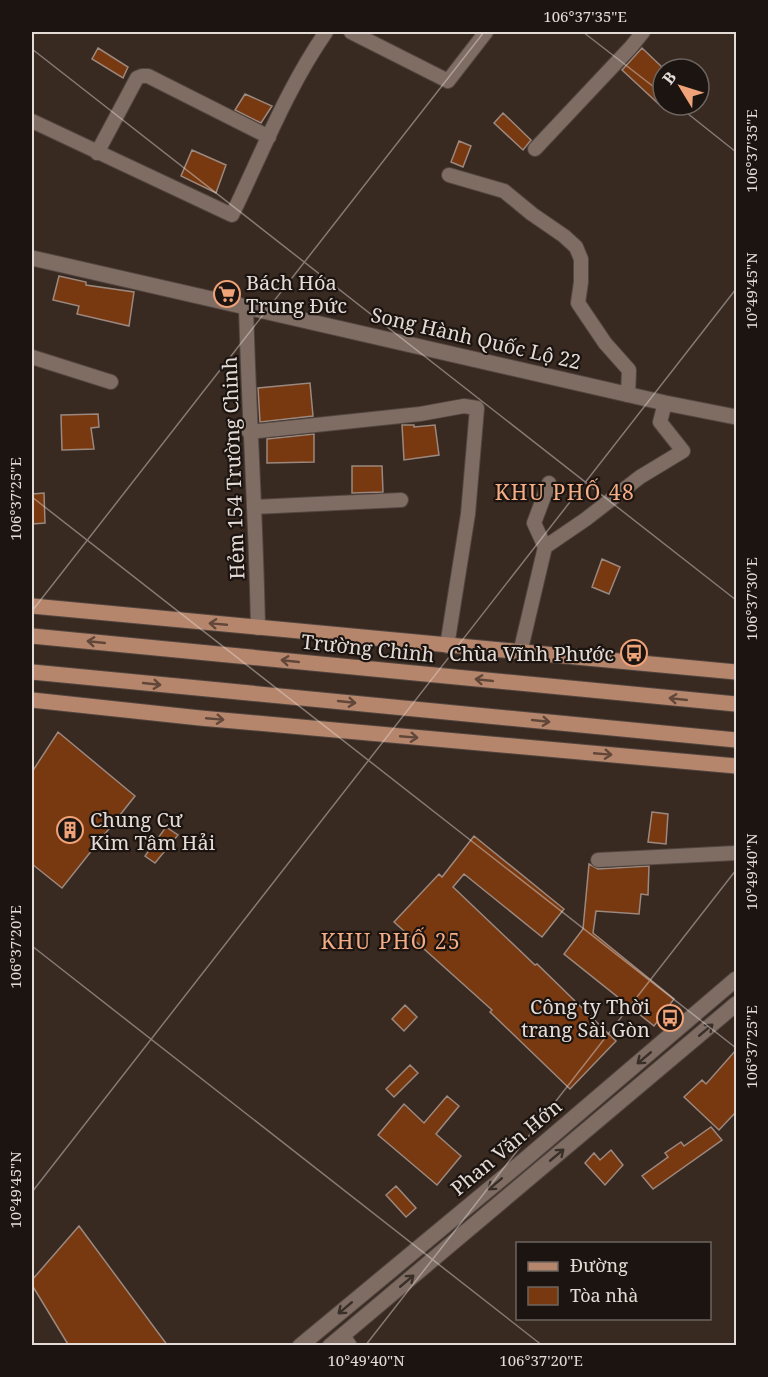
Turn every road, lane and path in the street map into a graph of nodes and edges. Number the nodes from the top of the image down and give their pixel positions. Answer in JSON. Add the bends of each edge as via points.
{"nodes":[{"id":1,"x":326,"y":32,"type":"edge"},
{"id":2,"x":351,"y":32,"type":"edge"},
{"id":3,"x":486,"y":32,"type":"edge"},
{"id":4,"x":643,"y":32,"type":"edge"},
{"id":5,"x":32,"y":121,"type":"edge"},
{"id":6,"x":269,"y":137,"type":"junction"},
{"id":7,"x":535,"y":149,"type":"dead end"},
{"id":8,"x":97,"y":153,"type":"junction"},
{"id":9,"x":449,"y":175,"type":"dead end"},
{"id":10,"x":32,"y":258,"type":"edge"},
{"id":11,"x":246,"y":307,"type":"junction"},
{"id":12,"x":32,"y":357,"type":"edge"},
{"id":13,"x":111,"y":382,"type":"dead end"},
{"id":14,"x":628,"y":395,"type":"junction"},
{"id":15,"x":664,"y":403,"type":"junction"},
{"id":16,"x":736,"y":417,"type":"edge"},
{"id":17,"x":249,"y":432,"type":"junction"},
{"id":18,"x":549,"y":483,"type":"dead end"},
{"id":19,"x":401,"y":500,"type":"dead end"},
{"id":20,"x":254,"y":507,"type":"junction"},
{"id":21,"x":545,"y":547,"type":"junction"},
{"id":22,"x":32,"y":606,"type":"edge"},
{"id":23,"x":258,"y":628,"type":"junction"},
{"id":24,"x":32,"y":636,"type":"edge"},
{"id":25,"x":447,"y":646,"type":"junction"},
{"id":26,"x":520,"y":653,"type":"junction"},
{"id":27,"x":32,"y":672,"type":"edge"},
{"id":28,"x":736,"y":672,"type":"edge"},
{"id":29,"x":32,"y":700,"type":"edge"},
{"id":30,"x":736,"y":704,"type":"edge"},
{"id":31,"x":736,"y":740,"type":"edge"},
{"id":32,"x":736,"y":766,"type":"edge"},
{"id":33,"x":736,"y":853,"type":"edge"},
{"id":34,"x":598,"y":860,"type":"dead end"},
{"id":35,"x":736,"y":979,"type":"edge"},
{"id":36,"x":736,"y":1006,"type":"edge"},
{"id":37,"x":616,"y":1081,"type":"junction"},
{"id":38,"x":628,"y":1095,"type":"junction"},
{"id":39,"x":346,"y":1340,"type":"edge"},
{"id":40,"x":300,"y":1346,"type":"edge"},
{"id":41,"x":330,"y":1346,"type":"edge"}],
"edges":[{"from":1,"to":6,"type":"street","via":[[308,58]]},
{"from":2,"to":3,"type":"street","via":[[448,81]]},
{"from":4,"to":7,"type":"street"},
{"from":5,"to":8,"type":"street"},
{"from":6,"to":8,"type":"street","via":[[142,76],[137,78]]},
{"from":6,"to":8,"type":"street","via":[[232,215]]},
{"from":9,"to":14,"type":"street","via":[[504,191],[576,247],[581,259],[578,303],[628,370]]},
{"from":10,"to":11,"type":"main road","name":"Song Hành Quốc Lộ 22"},
{"from":11,"to":14,"type":"main road","name":"Song Hành Quốc Lộ 22"},
{"from":11,"to":17,"type":"street","name":"Hẻm 154 Trường Chinh"},
{"from":12,"to":13,"type":"street"},
{"from":14,"to":15,"type":"main road","name":"Song Hành Quốc Lộ 22"},
{"from":15,"to":16,"type":"main road","name":"Song Hành Quốc Lộ 22"},
{"from":15,"to":21,"type":"street","via":[[660,422],[682,451]]},
{"from":17,"to":20,"type":"street","name":"Hẻm 154 Trường Chinh"},
{"from":17,"to":25,"type":"street","via":[[420,414],[464,405],[477,408],[468,514]]},
{"from":18,"to":21,"type":"street","via":[[534,523]]},
{"from":19,"to":20,"type":"street"},
{"from":20,"to":23,"type":"street","name":"Hẻm 154 Trường Chinh"},
{"from":21,"to":26,"type":"street"},
{"from":23,"to":22,"type":"main road","name":"Trường Chinh","one_way":true},
{"from":23,"to":25,"type":"main road","name":"Trường Chinh"},
{"from":30,"to":24,"type":"main road","name":"Trường Chinh","one_way":true},
{"from":25,"to":26,"type":"main road","name":"Trường Chinh"},
{"from":26,"to":28,"type":"main road","name":"Trường Chinh"},
{"from":27,"to":31,"type":"main road","one_way":true},
{"from":29,"to":32,"type":"main road","one_way":true},
{"from":33,"to":34,"type":"street"},
{"from":35,"to":37,"type":"main road","name":"Phan Văn Hớn","one_way":true},
{"from":38,"to":36,"type":"main road","name":"Phan Văn Hớn","one_way":true},
{"from":37,"to":38,"type":"main road"},
{"from":37,"to":40,"type":"main road","name":"Phan Văn Hớn","one_way":true},
{"from":39,"to":38,"type":"main road","name":"Phan Văn Hớn","one_way":true},
{"from":39,"to":41,"type":"main road","name":"Phan Văn Hớn"}]}
